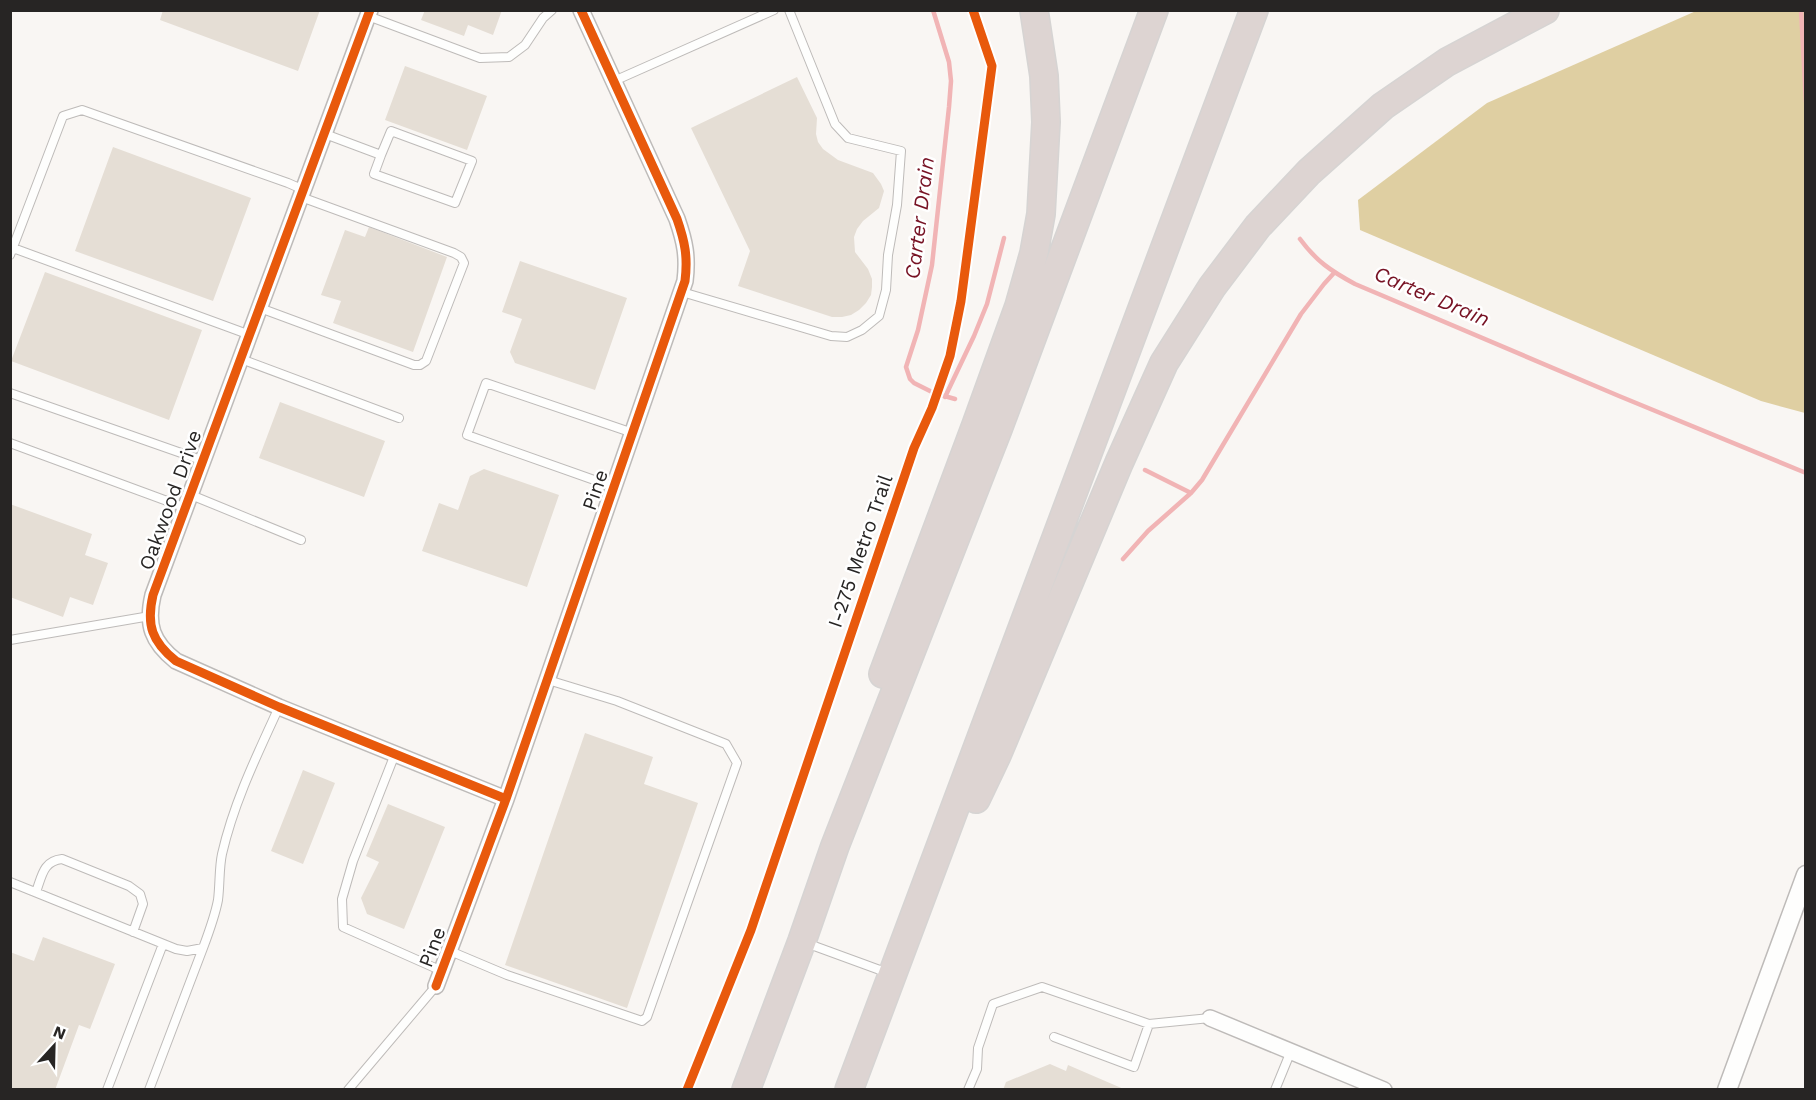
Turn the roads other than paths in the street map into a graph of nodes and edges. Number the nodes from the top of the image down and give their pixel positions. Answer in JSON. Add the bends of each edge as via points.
{"nodes":[{"id":1,"x":552,"y":10,"type":"edge"},
{"id":2,"x":581,"y":10,"type":"edge"},
{"id":3,"x":774,"y":10,"type":"edge"},
{"id":4,"x":789,"y":10,"type":"edge"},
{"id":5,"x":1035,"y":10,"type":"edge"},
{"id":6,"x":1154,"y":10,"type":"edge"},
{"id":7,"x":1254,"y":10,"type":"edge"},
{"id":8,"x":1545,"y":10,"type":"edge"},
{"id":9,"x":369,"y":13,"type":"edge"},
{"id":10,"x":614,"y":81,"type":"junction"},
{"id":11,"x":325,"y":134,"type":"junction"},
{"id":12,"x":381,"y":155,"type":"junction"},
{"id":13,"x":302,"y":194,"type":"junction"},
{"id":14,"x":12,"y":252,"type":"edge"},
{"id":15,"x":682,"y":292,"type":"junction"},
{"id":16,"x":260,"y":308,"type":"junction"},
{"id":17,"x":250,"y":335,"type":"junction"},
{"id":18,"x":241,"y":359,"type":"junction"},
{"id":19,"x":10,"y":393,"type":"edge"},
{"id":20,"x":399,"y":418,"type":"dead end"},
{"id":21,"x":633,"y":433,"type":"junction"},
{"id":22,"x":10,"y":443,"type":"edge"},
{"id":23,"x":204,"y":461,"type":"junction"},
{"id":24,"x":614,"y":487,"type":"junction"},
{"id":25,"x":189,"y":502,"type":"junction"},
{"id":26,"x":301,"y":540,"type":"dead end"},
{"id":27,"x":150,"y":616,"type":"junction"},
{"id":28,"x":10,"y":640,"type":"edge"},
{"id":29,"x":548,"y":680,"type":"junction"},
{"id":30,"x":279,"y":707,"type":"junction"},
{"id":31,"x":395,"y":754,"type":"junction"},
{"id":32,"x":506,"y":799,"type":"junction"},
{"id":33,"x":945,"y":837,"type":"junction"},
{"id":34,"x":836,"y":846,"type":"junction"},
{"id":35,"x":1806,"y":875,"type":"edge"},
{"id":36,"x":10,"y":882,"type":"edge"},
{"id":37,"x":36,"y":892,"type":"junction"},
{"id":38,"x":133,"y":932,"type":"junction"},
{"id":39,"x":802,"y":941,"type":"junction"},
{"id":40,"x":163,"y":944,"type":"junction"},
{"id":41,"x":203,"y":948,"type":"junction"},
{"id":42,"x":450,"y":951,"type":"junction"},
{"id":43,"x":442,"y":971,"type":"junction"},
{"id":44,"x":893,"y":975,"type":"junction"},
{"id":45,"x":436,"y":986,"type":"joint"},
{"id":46,"x":1210,"y":1018,"type":"joint"},
{"id":47,"x":1149,"y":1024,"type":"junction"},
{"id":48,"x":1054,"y":1037,"type":"dead end"},
{"id":49,"x":1291,"y":1051,"type":"junction"},
{"id":50,"x":1731,"y":1088,"type":"edge"},
{"id":51,"x":107,"y":1089,"type":"edge"},
{"id":52,"x":149,"y":1089,"type":"edge"},
{"id":53,"x":348,"y":1089,"type":"edge"},
{"id":54,"x":746,"y":1089,"type":"edge"},
{"id":55,"x":849,"y":1089,"type":"edge"},
{"id":56,"x":968,"y":1089,"type":"edge"},
{"id":57,"x":1275,"y":1089,"type":"edge"},
{"id":58,"x":1384,"y":1089,"type":"edge"}],
"edges":[{"from":1,"to":9,"type":"lane","via":[[525,45],[508,57],[480,58]]},
{"from":2,"to":10,"type":"street","name":"Pine"},
{"from":3,"to":10,"type":"lane"},
{"from":4,"to":15,"type":"lane","via":[[836,124],[848,138],[901,151],[886,290],[879,316],[847,337],[831,336]]},
{"from":5,"to":34,"type":"highway","via":[[1046,122],[1041,214],[1034,253],[1011,328],[855,757]]},
{"from":6,"to":34,"type":"highway","via":[[998,429]]},
{"from":7,"to":33,"type":"highway"},
{"from":8,"to":33,"type":"highway","via":[[1447,62],[1383,106],[1309,172],[1265,218],[1212,287],[1164,363],[973,806]]},
{"from":9,"to":11,"type":"street","name":"Oakwood Drive"},
{"from":10,"to":15,"type":"street","name":"Pine","via":[[678,219],[687,254]]},
{"from":11,"to":12,"type":"lane"},
{"from":11,"to":13,"type":"street","name":"Oakwood Drive"},
{"from":12,"to":12,"type":"lane","via":[[392,131],[472,161],[455,203],[374,174]]},
{"from":13,"to":14,"type":"lane","via":[[288,183],[82,110],[63,116]]},
{"from":13,"to":16,"type":"street","name":"Oakwood Drive"},
{"from":13,"to":16,"type":"lane","via":[[454,253],[464,263],[426,361],[420,365]]},
{"from":14,"to":17,"type":"lane"},
{"from":15,"to":21,"type":"street","name":"Pine"},
{"from":16,"to":17,"type":"street","name":"Oakwood Drive"},
{"from":17,"to":18,"type":"street","name":"Oakwood Drive"},
{"from":18,"to":20,"type":"lane"},
{"from":18,"to":23,"type":"street","name":"Oakwood Drive"},
{"from":19,"to":23,"type":"lane"},
{"from":21,"to":24,"type":"street","name":"Pine"},
{"from":21,"to":24,"type":"lane","via":[[486,383],[467,435]]},
{"from":22,"to":25,"type":"lane"},
{"from":23,"to":25,"type":"street","name":"Oakwood Drive"},
{"from":24,"to":29,"type":"street","name":"Pine"},
{"from":25,"to":26,"type":"lane"},
{"from":25,"to":27,"type":"street","name":"Oakwood Drive","via":[[153,595]]},
{"from":27,"to":28,"type":"lane"},
{"from":27,"to":30,"type":"street","name":"Oakwood Drive","via":[[161,649],[176,661]]},
{"from":29,"to":32,"type":"street","name":"Pine"},
{"from":29,"to":42,"type":"lane","via":[[617,701],[726,744],[737,763],[647,1017],[642,1021],[507,975]]},
{"from":30,"to":31,"type":"street","name":"Oakwood Drive"},
{"from":30,"to":41,"type":"lane","via":[[230,825],[221,856],[216,909]]},
{"from":31,"to":32,"type":"street","name":"Oakwood Drive"},
{"from":31,"to":43,"type":"lane","via":[[353,861],[342,899],[343,927]]},
{"from":32,"to":42,"type":"street","name":"Pine"},
{"from":33,"to":44,"type":"highway"},
{"from":34,"to":39,"type":"highway"},
{"from":35,"to":50,"type":"street"},
{"from":36,"to":37,"type":"lane"},
{"from":37,"to":38,"type":"lane"},
{"from":37,"to":38,"type":"lane","via":[[46,866],[62,859],[129,886],[140,894],[143,904]]},
{"from":38,"to":40,"type":"lane"},
{"from":39,"to":44,"type":"lane"},
{"from":39,"to":54,"type":"highway"},
{"from":40,"to":41,"type":"lane","via":[[187,951]]},
{"from":40,"to":51,"type":"lane"},
{"from":41,"to":52,"type":"lane"},
{"from":42,"to":43,"type":"street","name":"Pine"},
{"from":43,"to":45,"type":"street","name":"Pine"},
{"from":44,"to":55,"type":"highway"},
{"from":45,"to":53,"type":"lane"},
{"from":46,"to":47,"type":"lane"},
{"from":46,"to":49,"type":"street"},
{"from":47,"to":48,"type":"lane","via":[[1134,1067]]},
{"from":47,"to":56,"type":"lane","via":[[1042,987],[1003,1000],[993,1004]]},
{"from":49,"to":57,"type":"lane"},
{"from":49,"to":58,"type":"street"}]}
